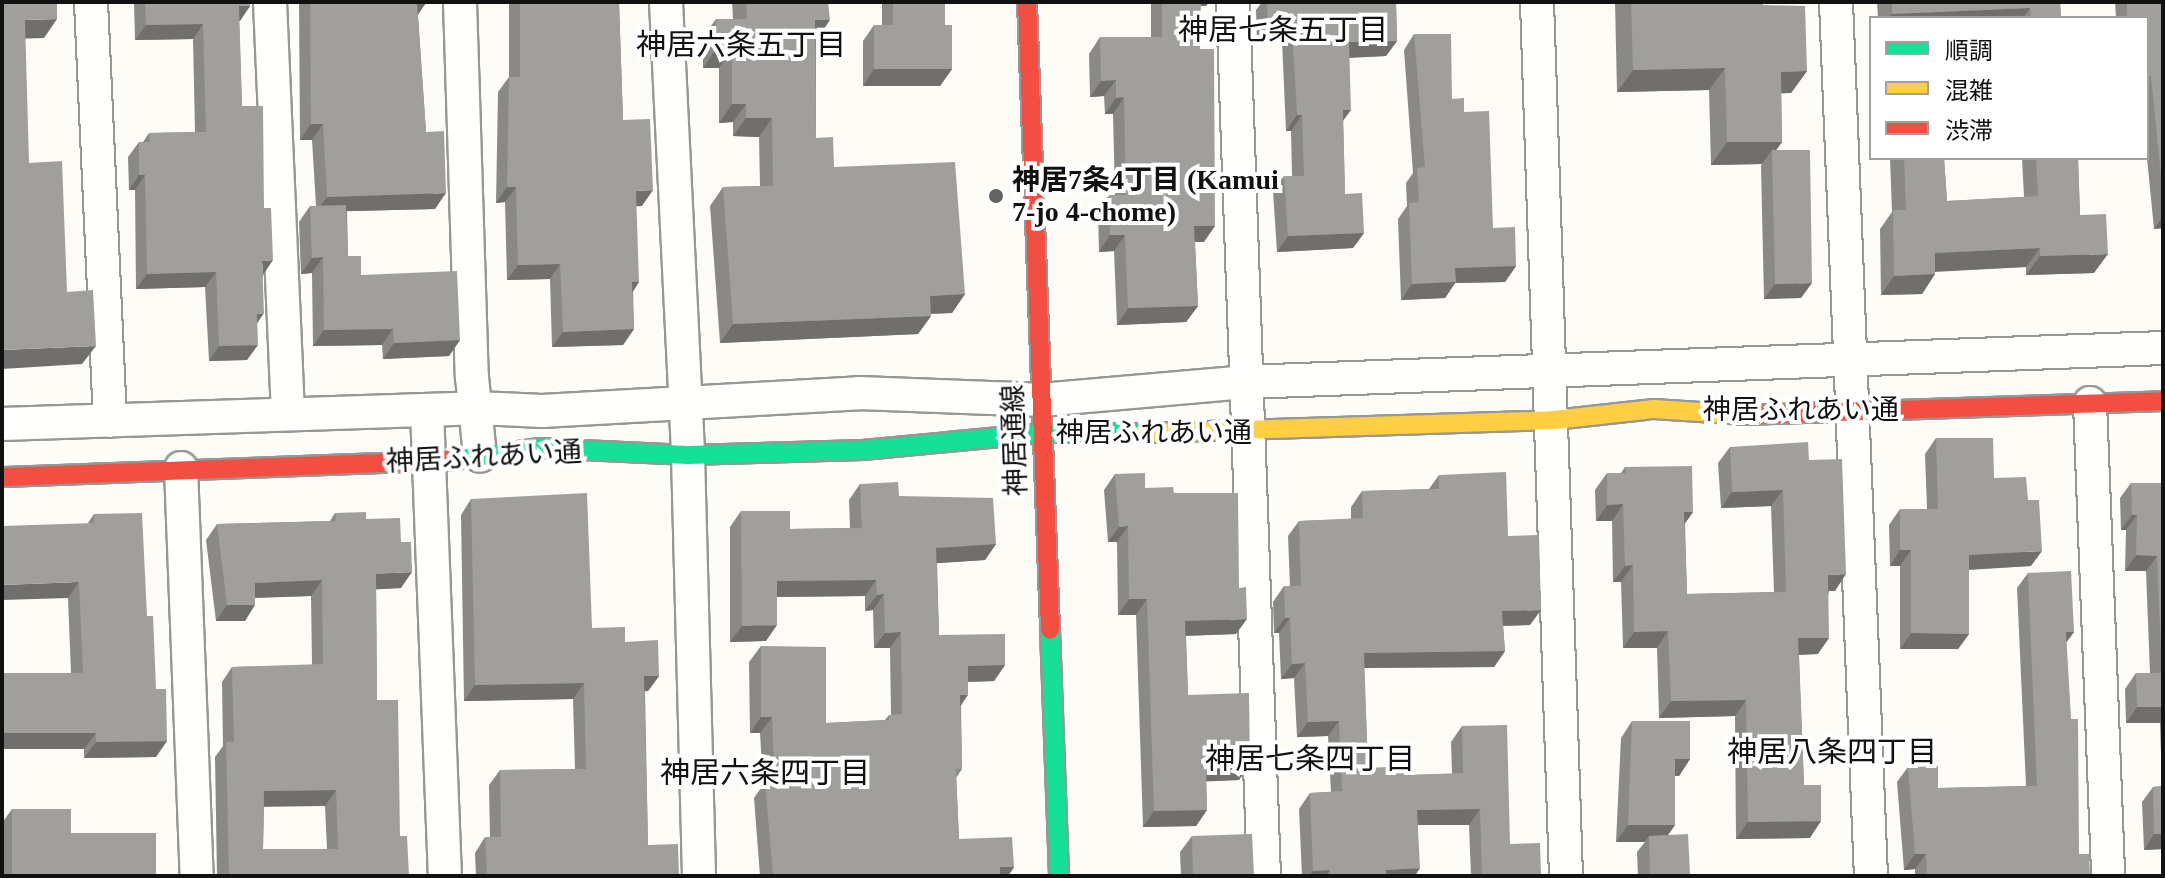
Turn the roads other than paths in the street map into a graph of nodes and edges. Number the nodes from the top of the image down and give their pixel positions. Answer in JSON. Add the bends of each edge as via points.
{"nodes":[{"id":1,"x":91,"y":2,"type":"edge"},
{"id":2,"x":270,"y":2,"type":"edge"},
{"id":3,"x":460,"y":2,"type":"edge"},
{"id":4,"x":666,"y":2,"type":"edge"},
{"id":5,"x":1027,"y":2,"type":"edge"},
{"id":6,"x":1233,"y":2,"type":"edge"},
{"id":7,"x":1537,"y":2,"type":"edge"},
{"id":8,"x":1836,"y":2,"type":"edge"},
{"id":9,"x":2163,"y":348,"type":"edge"},
{"id":10,"x":1847,"y":360,"type":"junction"},
{"id":11,"x":1552,"y":369,"type":"junction"},
{"id":12,"x":1245,"y":382,"type":"junction"},
{"id":13,"x":685,"y":399,"type":"junction"},
{"id":14,"x":1041,"y":400,"type":"junction"},
{"id":15,"x":2163,"y":401,"type":"edge"},
{"id":16,"x":2090,"y":403,"type":"junction"},
{"id":17,"x":477,"y":408,"type":"junction"},
{"id":18,"x":427,"y":410,"type":"junction"},
{"id":19,"x":1851,"y":411,"type":"junction"},
{"id":20,"x":288,"y":413,"type":"junction"},
{"id":21,"x":1554,"y":420,"type":"junction"},
{"id":22,"x":110,"y":421,"type":"junction"},
{"id":23,"x":9,"y":424,"type":"edge"},
{"id":24,"x":1042,"y":433,"type":"junction"},
{"id":25,"x":1247,"y":433,"type":"junction"},
{"id":26,"x":688,"y":455,"type":"junction"},
{"id":27,"x":480,"y":456,"type":"junction"},
{"id":28,"x":429,"y":463,"type":"junction"},
{"id":29,"x":181,"y":468,"type":"junction"},
{"id":30,"x":10,"y":476,"type":"edge"},
{"id":31,"x":197,"y":876,"type":"edge"},
{"id":32,"x":445,"y":876,"type":"edge"},
{"id":33,"x":699,"y":876,"type":"edge"},
{"id":34,"x":1059,"y":876,"type":"edge"},
{"id":35,"x":1264,"y":876,"type":"edge"},
{"id":36,"x":1566,"y":876,"type":"edge"},
{"id":37,"x":1871,"y":876,"type":"edge"},
{"id":38,"x":2108,"y":876,"type":"edge"}],
"edges":[{"from":1,"to":22,"type":"street"},
{"from":2,"to":20,"type":"street"},
{"from":3,"to":17,"type":"street"},
{"from":4,"to":13,"type":"street"},
{"from":5,"to":14,"type":"street","name":"神居通線"},
{"from":6,"to":12,"type":"street"},
{"from":7,"to":11,"type":"street"},
{"from":8,"to":10,"type":"street"},
{"from":9,"to":10,"type":"street","name":"神居ふれあい通"},
{"from":10,"to":11,"type":"street","name":"神居ふれあい通"},
{"from":10,"to":19,"type":"street"},
{"from":11,"to":12,"type":"street","name":"神居ふれあい通"},
{"from":11,"to":21,"type":"street"},
{"from":12,"to":14,"type":"street","name":"神居ふれあい通"},
{"from":12,"to":25,"type":"street"},
{"from":13,"to":14,"type":"street","name":"神居ふれあい通","via":[[859,393]]},
{"from":13,"to":17,"type":"street","name":"神居ふれあい通","via":[[542,411]]},
{"from":13,"to":26,"type":"street"},
{"from":14,"to":24,"type":"street","name":"神居通線"},
{"from":15,"to":16,"type":"street","name":"神居ふれあい通"},
{"from":16,"to":19,"type":"street","name":"神居ふれあい通"},
{"from":16,"to":38,"type":"street"},
{"from":17,"to":18,"type":"street","name":"神居ふれあい通"},
{"from":17,"to":27,"type":"street"},
{"from":18,"to":20,"type":"street","name":"神居ふれあい通"},
{"from":18,"to":28,"type":"street"},
{"from":19,"to":21,"type":"street","name":"神居ふれあい通","via":[[1769,416],[1654,409]]},
{"from":19,"to":37,"type":"street"},
{"from":20,"to":22,"type":"street","name":"神居ふれあい通"},
{"from":21,"to":25,"type":"street","name":"神居ふれあい通"},
{"from":21,"to":36,"type":"street"},
{"from":22,"to":23,"type":"street","name":"神居ふれあい通"},
{"from":23,"to":30,"type":"street"},
{"from":24,"to":25,"type":"street","name":"神居ふれあい通"},
{"from":24,"to":26,"type":"street","name":"神居ふれあい通","via":[[863,450]]},
{"from":24,"to":34,"type":"street","name":"神居通線"},
{"from":25,"to":35,"type":"street"},
{"from":26,"to":27,"type":"street","name":"神居ふれあい通","via":[[540,448]]},
{"from":26,"to":33,"type":"street"},
{"from":27,"to":28,"type":"street","name":"神居ふれあい通"},
{"from":28,"to":29,"type":"street","name":"神居ふれあい通"},
{"from":28,"to":32,"type":"street"},
{"from":29,"to":30,"type":"street","name":"神居ふれあい通"},
{"from":29,"to":31,"type":"street"}]}
